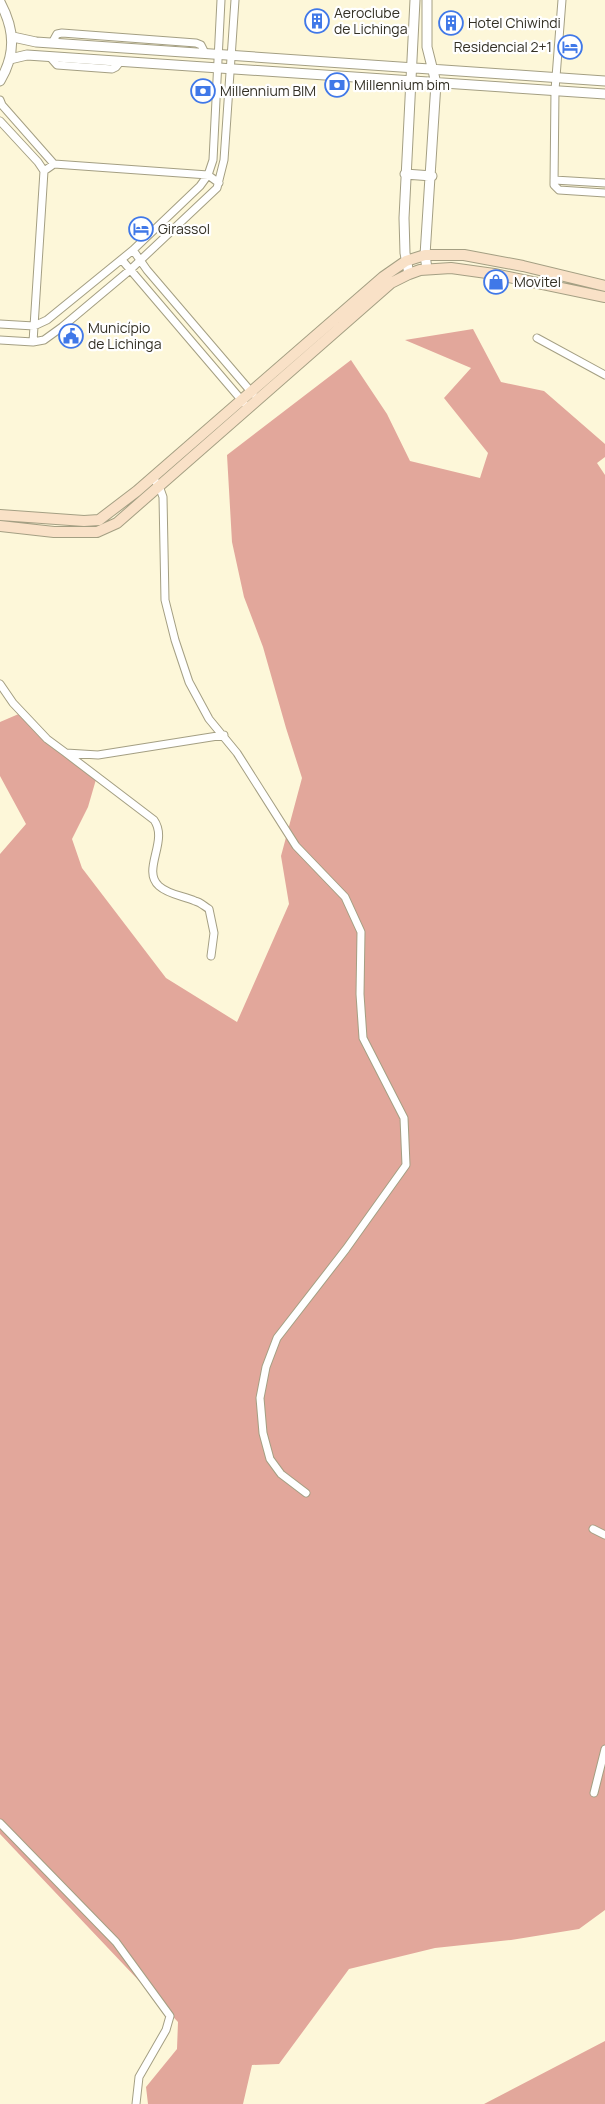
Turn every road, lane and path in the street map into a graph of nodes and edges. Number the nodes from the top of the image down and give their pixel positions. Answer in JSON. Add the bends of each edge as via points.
{"nodes":[{"id":1,"x":4,"y":0,"type":"edge"},
{"id":2,"x":221,"y":0,"type":"edge"},
{"id":3,"x":235,"y":0,"type":"edge"},
{"id":4,"x":415,"y":0,"type":"edge"},
{"id":5,"x":427,"y":0,"type":"edge"},
{"id":6,"x":562,"y":0,"type":"edge"},
{"id":7,"x":0,"y":3,"type":"edge"},
{"id":8,"x":13,"y":37,"type":"junction"},
{"id":9,"x":100,"y":41,"type":"junction"},
{"id":10,"x":128,"y":48,"type":"junction"},
{"id":11,"x":205,"y":53,"type":"junction"},
{"id":12,"x":218,"y":54,"type":"junction"},
{"id":13,"x":232,"y":55,"type":"junction"},
{"id":14,"x":10,"y":59,"type":"junction"},
{"id":15,"x":323,"y":61,"type":"junction"},
{"id":16,"x":124,"y":62,"type":"junction"},
{"id":17,"x":412,"y":67,"type":"junction"},
{"id":18,"x":218,"y":68,"type":"junction"},
{"id":19,"x":231,"y":69,"type":"junction"},
{"id":20,"x":432,"y":69,"type":"junction"},
{"id":21,"x":322,"y":76,"type":"junction"},
{"id":22,"x":556,"y":78,"type":"junction"},
{"id":23,"x":0,"y":81,"type":"edge"},
{"id":24,"x":412,"y":81,"type":"junction"},
{"id":25,"x":605,"y":81,"type":"edge"},
{"id":26,"x":436,"y":83,"type":"junction"},
{"id":27,"x":555,"y":90,"type":"junction"},
{"id":28,"x":605,"y":94,"type":"edge"},
{"id":29,"x":0,"y":100,"type":"edge"},
{"id":30,"x":15,"y":120,"type":"junction"},
{"id":31,"x":0,"y":121,"type":"edge"},
{"id":32,"x":7,"y":129,"type":"junction"},
{"id":33,"x":54,"y":164,"type":"junction"},
{"id":34,"x":44,"y":171,"type":"junction"},
{"id":35,"x":405,"y":174,"type":"junction"},
{"id":36,"x":208,"y":175,"type":"junction"},
{"id":37,"x":432,"y":176,"type":"junction"},
{"id":38,"x":554,"y":180,"type":"junction"},
{"id":39,"x":220,"y":183,"type":"junction"},
{"id":40,"x":605,"y":183,"type":"edge"},
{"id":41,"x":605,"y":193,"type":"edge"},
{"id":42,"x":133,"y":250,"type":"junction"},
{"id":43,"x":425,"y":255,"type":"junction"},
{"id":44,"x":122,"y":260,"type":"junction"},
{"id":45,"x":140,"y":260,"type":"junction"},
{"id":46,"x":406,"y":261,"type":"junction"},
{"id":47,"x":496,"y":261,"type":"junction"},
{"id":48,"x":427,"y":269,"type":"junction"},
{"id":49,"x":130,"y":270,"type":"junction"},
{"id":50,"x":545,"y":271,"type":"junction"},
{"id":51,"x":409,"y":274,"type":"junction"},
{"id":52,"x":494,"y":274,"type":"junction"},
{"id":53,"x":543,"y":284,"type":"junction"},
{"id":54,"x":605,"y":286,"type":"edge"},
{"id":55,"x":605,"y":297,"type":"edge"},
{"id":56,"x":363,"y":301,"type":"junction"},
{"id":57,"x":64,"y":307,"type":"junction"},
{"id":58,"x":72,"y":319,"type":"junction"},
{"id":59,"x":0,"y":324,"type":"edge"},
{"id":60,"x":194,"y":324,"type":"junction"},
{"id":61,"x":34,"y":326,"type":"junction"},
{"id":62,"x":185,"y":332,"type":"junction"},
{"id":63,"x":537,"y":338,"type":"dead end"},
{"id":64,"x":0,"y":340,"type":"edge"},
{"id":65,"x":33,"y":342,"type":"junction"},
{"id":66,"x":605,"y":375,"type":"edge"},
{"id":67,"x":254,"y":394,"type":"junction"},
{"id":68,"x":245,"y":403,"type":"junction"},
{"id":69,"x":156,"y":481,"type":"junction"},
{"id":70,"x":0,"y":515,"type":"edge"},
{"id":71,"x":20,"y":517,"type":"junction"},
{"id":72,"x":99,"y":520,"type":"junction"},
{"id":73,"x":0,"y":526,"type":"edge"},
{"id":74,"x":19,"y":528,"type":"junction"},
{"id":75,"x":107,"y":528,"type":"junction"},
{"id":76,"x":0,"y":684,"type":"edge"},
{"id":77,"x":224,"y":735,"type":"junction"},
{"id":78,"x":66,"y":753,"type":"junction"},
{"id":79,"x":211,"y":956,"type":"dead end"},
{"id":80,"x":306,"y":1493,"type":"dead end"},
{"id":81,"x":593,"y":1529,"type":"dead end"},
{"id":82,"x":605,"y":1535,"type":"edge"},
{"id":83,"x":605,"y":1749,"type":"edge"},
{"id":84,"x":594,"y":1793,"type":"dead end"},
{"id":85,"x":0,"y":1823,"type":"edge"},
{"id":86,"x":136,"y":2104,"type":"edge"}],
"edges":[{"from":1,"to":7,"type":"street"},
{"from":2,"to":12,"type":"street"},
{"from":3,"to":13,"type":"street"},
{"from":4,"to":17,"type":"street"},
{"from":5,"to":20,"type":"street","via":[[426,29]]},
{"from":6,"to":22,"type":"street"},
{"from":7,"to":8,"type":"street"},
{"from":8,"to":9,"type":"street","via":[[52,43]]},
{"from":8,"to":14,"type":"street"},
{"from":9,"to":10,"type":"street"},
{"from":9,"to":11,"type":"street","via":[[196,42]]},
{"from":10,"to":11,"type":"street"},
{"from":10,"to":16,"type":"street"},
{"from":11,"to":12,"type":"street"},
{"from":12,"to":13,"type":"street"},
{"from":12,"to":18,"type":"street"},
{"from":13,"to":15,"type":"street"},
{"from":13,"to":19,"type":"street"},
{"from":14,"to":16,"type":"street","via":[[27,55]]},
{"from":14,"to":23,"type":"street"},
{"from":15,"to":17,"type":"street"},
{"from":15,"to":21,"type":"street"},
{"from":16,"to":18,"type":"street"},
{"from":17,"to":20,"type":"street"},
{"from":17,"to":24,"type":"street"},
{"from":18,"to":19,"type":"street"},
{"from":18,"to":36,"type":"street","via":[[214,150]]},
{"from":19,"to":21,"type":"street"},
{"from":19,"to":39,"type":"street"},
{"from":20,"to":22,"type":"street"},
{"from":20,"to":26,"type":"street"},
{"from":21,"to":24,"type":"street"},
{"from":22,"to":25,"type":"street"},
{"from":22,"to":27,"type":"street"},
{"from":24,"to":26,"type":"street"},
{"from":24,"to":35,"type":"street"},
{"from":26,"to":27,"type":"street"},
{"from":26,"to":37,"type":"street"},
{"from":27,"to":28,"type":"street"},
{"from":27,"to":38,"type":"street"},
{"from":29,"to":30,"type":"street"},
{"from":30,"to":32,"type":"street"},
{"from":30,"to":33,"type":"street"},
{"from":31,"to":32,"type":"street"},
{"from":32,"to":34,"type":"street"},
{"from":33,"to":34,"type":"street"},
{"from":33,"to":36,"type":"street"},
{"from":34,"to":61,"type":"street"},
{"from":35,"to":37,"type":"street"},
{"from":35,"to":46,"type":"street"},
{"from":36,"to":39,"type":"street"},
{"from":36,"to":42,"type":"street"},
{"from":37,"to":43,"type":"street"},
{"from":38,"to":40,"type":"street"},
{"from":38,"to":41,"type":"street","via":[[557,190]]},
{"from":39,"to":45,"type":"street"},
{"from":42,"to":44,"type":"street"},
{"from":42,"to":45,"type":"street"},
{"from":43,"to":46,"type":"main road"},
{"from":43,"to":47,"type":"main road","via":[[464,255]]},
{"from":43,"to":48,"type":"street"},
{"from":44,"to":49,"type":"street"},
{"from":44,"to":57,"type":"street"},
{"from":45,"to":49,"type":"street"},
{"from":45,"to":60,"type":"street"},
{"from":46,"to":51,"type":"street"},
{"from":46,"to":56,"type":"main road","via":[[383,277]]},
{"from":47,"to":50,"type":"main road"},
{"from":47,"to":52,"type":"main road"},
{"from":48,"to":51,"type":"main road"},
{"from":48,"to":52,"type":"main road","via":[[451,268]]},
{"from":49,"to":58,"type":"street"},
{"from":49,"to":62,"type":"street"},
{"from":50,"to":53,"type":"main road"},
{"from":50,"to":54,"type":"main road"},
{"from":51,"to":56,"type":"main road"},
{"from":52,"to":53,"type":"main road"},
{"from":53,"to":55,"type":"main road"},
{"from":56,"to":67,"type":"main road"},
{"from":57,"to":58,"type":"street"},
{"from":57,"to":61,"type":"street"},
{"from":58,"to":65,"type":"street","via":[[44,340]]},
{"from":59,"to":61,"type":"street"},
{"from":60,"to":62,"type":"street"},
{"from":60,"to":67,"type":"street"},
{"from":61,"to":65,"type":"street"},
{"from":62,"to":68,"type":"street"},
{"from":63,"to":66,"type":"street"},
{"from":64,"to":65,"type":"street"},
{"from":67,"to":68,"type":"main road"},
{"from":68,"to":69,"type":"main road"},
{"from":69,"to":72,"type":"main road"},
{"from":69,"to":75,"type":"main road","via":[[117,523]]},
{"from":69,"to":77,"type":"street","via":[[163,497],[165,600],[175,640],[195,696]]},
{"from":70,"to":71,"type":"main road"},
{"from":71,"to":72,"type":"main road"},
{"from":71,"to":74,"type":"main road"},
{"from":72,"to":75,"type":"main road"},
{"from":73,"to":74,"type":"main road"},
{"from":74,"to":75,"type":"main road","via":[[97,532]]},
{"from":76,"to":78,"type":"street","via":[[47,739]]},
{"from":77,"to":78,"type":"street","via":[[98,755]]},
{"from":77,"to":80,"type":"street","via":[[296,846],[345,897],[361,932],[363,1038],[404,1118],[406,1165],[277,1338],[266,1367],[260,1398],[263,1433],[270,1459],[281,1474]]},
{"from":78,"to":79,"type":"street","via":[[154,820],[160,828],[153,878],[159,886],[209,909],[214,933]]},
{"from":81,"to":82,"type":"street"},
{"from":83,"to":84,"type":"street"},
{"from":85,"to":86,"type":"street","via":[[116,1942],[170,2016],[166,2030],[139,2077]]}]}
